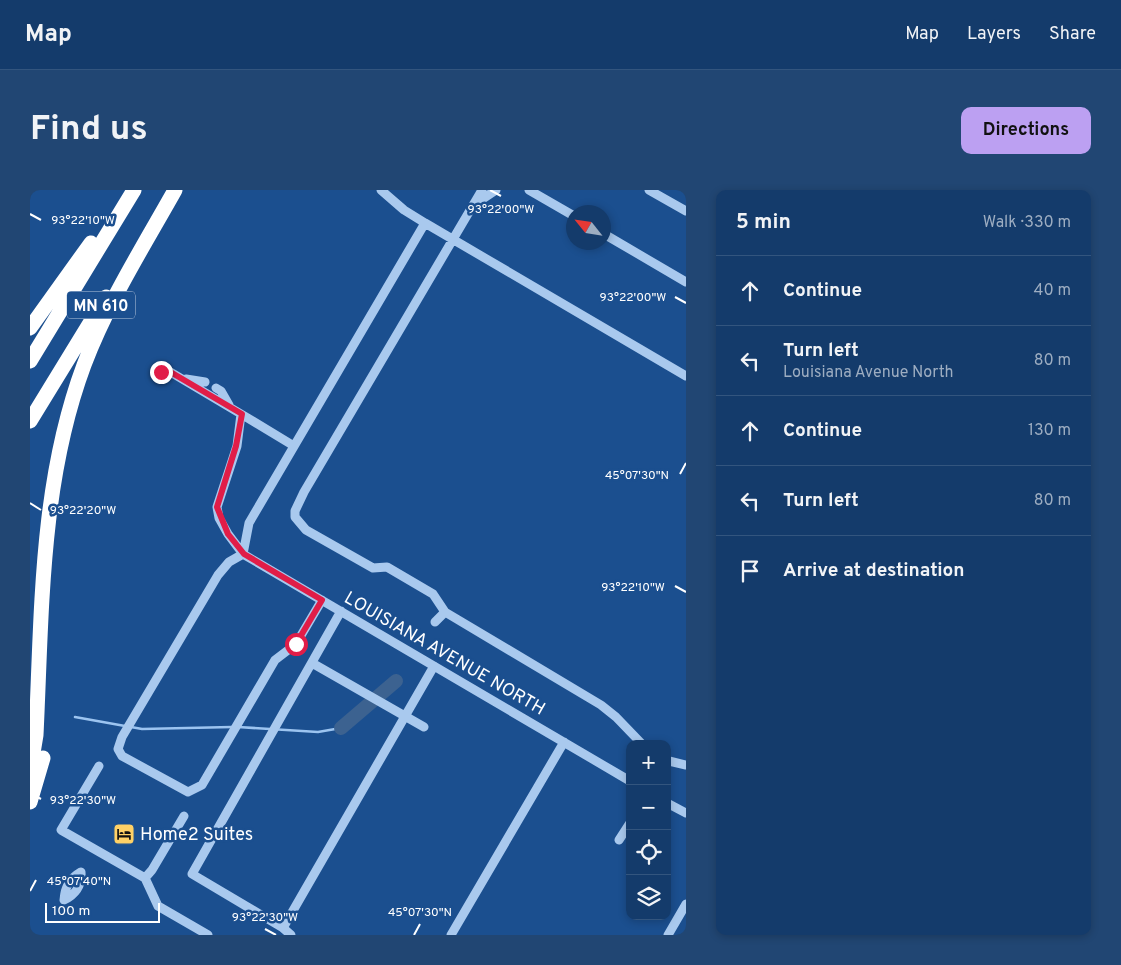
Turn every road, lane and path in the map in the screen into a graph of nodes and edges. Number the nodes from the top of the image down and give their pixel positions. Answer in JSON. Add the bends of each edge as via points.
{"nodes":[{"id":1,"x":133,"y":190,"type":"edge"},
{"id":2,"x":173,"y":190,"type":"edge"},
{"id":3,"x":381,"y":190,"type":"edge"},
{"id":4,"x":482,"y":190,"type":"edge"},
{"id":5,"x":496,"y":190,"type":"edge"},
{"id":6,"x":529,"y":190,"type":"edge"},
{"id":7,"x":649,"y":190,"type":"edge"},
{"id":8,"x":473,"y":205,"type":"junction"},
{"id":9,"x":566,"y":211,"type":"edge"},
{"id":10,"x":686,"y":211,"type":"edge"},
{"id":11,"x":426,"y":223,"type":"junction"},
{"id":12,"x":611,"y":238,"type":"edge"},
{"id":13,"x":454,"y":240,"type":"junction"},
{"id":14,"x":686,"y":282,"type":"edge"},
{"id":15,"x":30,"y":328,"type":"edge"},
{"id":16,"x":30,"y":361,"type":"edge"},
{"id":17,"x":159,"y":376,"type":"dead end"},
{"id":18,"x":686,"y":376,"type":"edge"},
{"id":19,"x":183,"y":379,"type":"junction"},
{"id":20,"x":205,"y":382,"type":"dead end"},
{"id":21,"x":216,"y":388,"type":"dead end"},
{"id":22,"x":231,"y":408,"type":"junction"},
{"id":23,"x":242,"y":414,"type":"junction"},
{"id":24,"x":30,"y":421,"type":"edge"},
{"id":25,"x":66,"y":430,"type":"junction"},
{"id":26,"x":294,"y":446,"type":"junction"},
{"id":27,"x":244,"y":554,"type":"junction"},
{"id":28,"x":322,"y":600,"type":"junction"},
{"id":29,"x":341,"y":611,"type":"junction"},
{"id":30,"x":445,"y":612,"type":"junction"},
{"id":31,"x":435,"y":622,"type":"dead end"},
{"id":32,"x":312,"y":663,"type":"junction"},
{"id":33,"x":434,"y":666,"type":"junction"},
{"id":34,"x":406,"y":716,"type":"junction"},
{"id":35,"x":424,"y":727,"type":"dead end"},
{"id":36,"x":638,"y":740,"type":"edge"},
{"id":37,"x":564,"y":742,"type":"junction"},
{"id":38,"x":671,"y":762,"type":"edge"},
{"id":39,"x":686,"y":765,"type":"edge"},
{"id":40,"x":99,"y":766,"type":"dead end"},
{"id":41,"x":30,"y":771,"type":"edge"},
{"id":42,"x":626,"y":779,"type":"edge"},
{"id":43,"x":30,"y":802,"type":"edge"},
{"id":44,"x":671,"y":805,"type":"edge"},
{"id":45,"x":686,"y":814,"type":"edge"},
{"id":46,"x":184,"y":816,"type":"dead end"},
{"id":47,"x":626,"y":829,"type":"edge"},
{"id":48,"x":619,"y":840,"type":"dead end"},
{"id":49,"x":81,"y":872,"type":"dead end"},
{"id":50,"x":144,"y":878,"type":"junction"},
{"id":51,"x":64,"y":900,"type":"dead end"},
{"id":52,"x":686,"y":904,"type":"edge"},
{"id":53,"x":283,"y":928,"type":"junction"},
{"id":54,"x":208,"y":935,"type":"edge"},
{"id":55,"x":290,"y":935,"type":"edge"},
{"id":56,"x":451,"y":935,"type":"edge"},
{"id":57,"x":668,"y":935,"type":"edge"}],
"edges":[{"from":1,"to":15,"type":"highway"},
{"from":1,"to":16,"type":"highway","number":"MN 610"},
{"from":2,"to":24,"type":"highway","number":"MN 610"},
{"from":2,"to":25,"type":"highway","via":[[92,347],[78,381]]},
{"from":3,"to":11,"type":"street","via":[[404,210]]},
{"from":4,"to":8,"type":"street"},
{"from":5,"to":8,"type":"street"},
{"from":6,"to":9,"type":"street"},
{"from":7,"to":10,"type":"street"},
{"from":8,"to":13,"type":"street"},
{"from":11,"to":13,"type":"street"},
{"from":11,"to":26,"type":"street"},
{"from":12,"to":14,"type":"street"},
{"from":13,"to":18,"type":"street"},
{"from":13,"to":30,"type":"street","via":[[295,511],[295,518],[306,530],[373,568],[387,567],[433,594]]},
{"from":17,"to":19,"type":"street","via":[[167,370]]},
{"from":19,"to":20,"type":"street"},
{"from":19,"to":22,"type":"street"},
{"from":21,"to":22,"type":"street"},
{"from":22,"to":23,"type":"street"},
{"from":23,"to":26,"type":"street"},
{"from":23,"to":27,"type":"street","via":[[236,446],[217,507],[228,534]]},
{"from":25,"to":41,"type":"highway","via":[[59,448],[49,507],[36,735]]},
{"from":25,"to":43,"type":"highway","via":[[59,494],[45,744]]},
{"from":26,"to":27,"type":"street","via":[[249,523]]},
{"from":27,"to":28,"type":"street","name":"LOUISIANA AVENUE NORTH"},
{"from":27,"to":28,"type":"street","via":[[229,562],[218,575],[122,737],[118,749],[122,756],[188,792],[202,785],[275,660],[296,644]]},
{"from":28,"to":29,"type":"street","name":"LOUISIANA AVENUE NORTH"},
{"from":29,"to":32,"type":"street"},
{"from":29,"to":33,"type":"street","name":"LOUISIANA AVENUE NORTH"},
{"from":30,"to":31,"type":"street"},
{"from":30,"to":36,"type":"street","via":[[601,705]]},
{"from":32,"to":34,"type":"street"},
{"from":32,"to":53,"type":"street","via":[[192,874]]},
{"from":33,"to":34,"type":"street"},
{"from":33,"to":37,"type":"street","name":"LOUISIANA AVENUE NORTH"},
{"from":34,"to":35,"type":"street"},
{"from":34,"to":53,"type":"street"},
{"from":37,"to":42,"type":"street","name":"LOUISIANA AVENUE NORTH"},
{"from":37,"to":56,"type":"street"},
{"from":38,"to":39,"type":"street"},
{"from":40,"to":50,"type":"street","via":[[61,830]]},
{"from":44,"to":45,"type":"street"},
{"from":46,"to":50,"type":"street"},
{"from":47,"to":48,"type":"street"},
{"from":49,"to":51,"type":"street","via":[[64,890]]},
{"from":50,"to":54,"type":"street","via":[[158,906]]},
{"from":52,"to":57,"type":"street"},
{"from":53,"to":55,"type":"street"}]}
